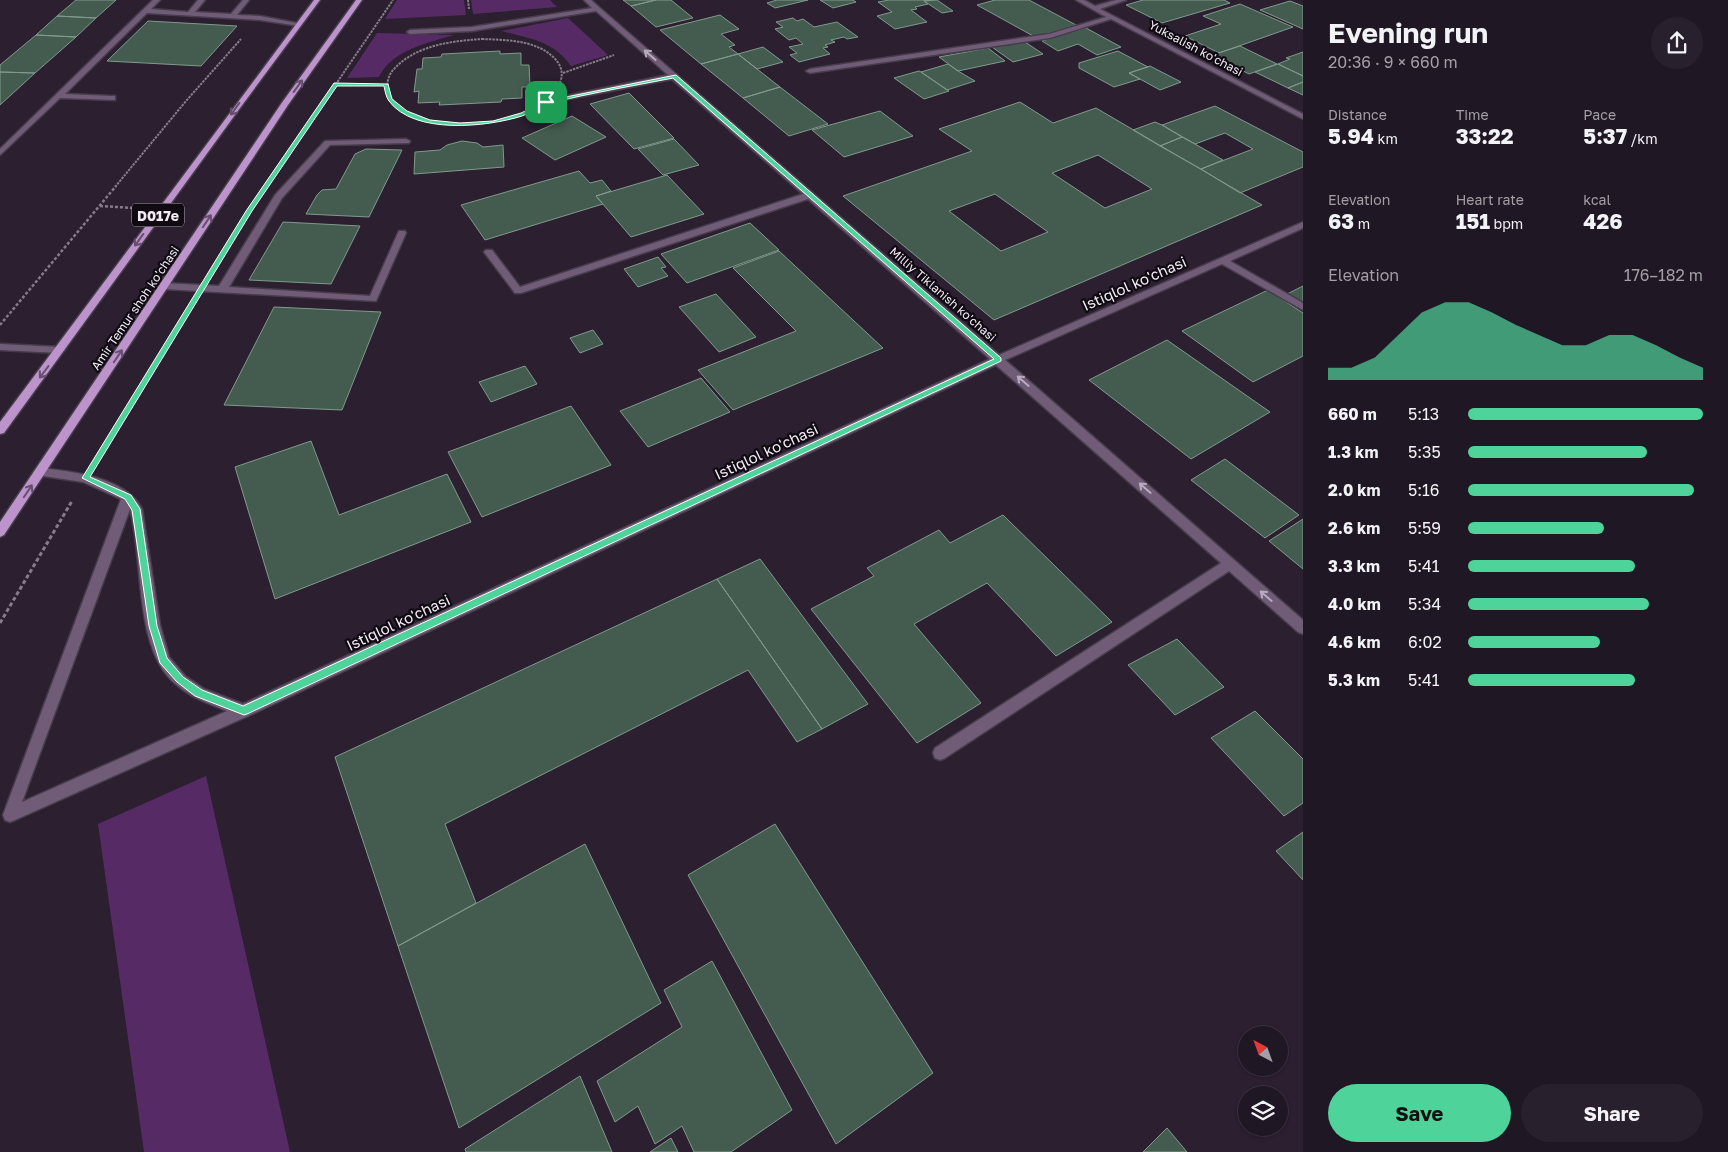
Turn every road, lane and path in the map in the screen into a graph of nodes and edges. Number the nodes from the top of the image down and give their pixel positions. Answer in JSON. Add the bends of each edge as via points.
{"nodes":[{"id":1,"x":158,"y":0,"type":"edge"},
{"id":2,"x":202,"y":0,"type":"edge"},
{"id":3,"x":246,"y":0,"type":"edge"},
{"id":4,"x":317,"y":0,"type":"edge"},
{"id":5,"x":359,"y":0,"type":"edge"},
{"id":6,"x":393,"y":0,"type":"edge"},
{"id":7,"x":587,"y":0,"type":"edge"},
{"id":8,"x":1079,"y":0,"type":"edge"},
{"id":9,"x":1123,"y":0,"type":"edge"},
{"id":10,"x":1095,"y":8,"type":"junction"},
{"id":11,"x":598,"y":10,"type":"junction"},
{"id":12,"x":146,"y":11,"type":"junction"},
{"id":13,"x":189,"y":14,"type":"junction"},
{"id":14,"x":232,"y":17,"type":"junction"},
{"id":15,"x":1112,"y":17,"type":"junction"},
{"id":16,"x":260,"y":18,"type":"junction"},
{"id":17,"x":299,"y":24,"type":"junction"},
{"id":18,"x":410,"y":32,"type":"dead end"},
{"id":19,"x":615,"y":56,"type":"dead end"},
{"id":20,"x":810,"y":71,"type":"dead end"},
{"id":21,"x":563,"y":73,"type":"junction"},
{"id":22,"x":674,"y":76,"type":"junction"},
{"id":23,"x":336,"y":84,"type":"junction"},
{"id":24,"x":386,"y":85,"type":"junction"},
{"id":25,"x":58,"y":96,"type":"junction"},
{"id":26,"x":112,"y":98,"type":"dead end"},
{"id":27,"x":546,"y":102,"type":"junction"},
{"id":28,"x":1303,"y":117,"type":"edge"},
{"id":29,"x":298,"y":140,"type":"dead end"},
{"id":30,"x":406,"y":140,"type":"dead end"},
{"id":31,"x":0,"y":153,"type":"edge"},
{"id":32,"x":810,"y":195,"type":"junction"},
{"id":33,"x":1303,"y":225,"type":"edge"},
{"id":34,"x":402,"y":233,"type":"dead end"},
{"id":35,"x":489,"y":252,"type":"dead end"},
{"id":36,"x":1223,"y":261,"type":"junction"},
{"id":37,"x":164,"y":286,"type":"junction"},
{"id":38,"x":203,"y":289,"type":"junction"},
{"id":39,"x":222,"y":290,"type":"junction"},
{"id":40,"x":1303,"y":307,"type":"edge"},
{"id":41,"x":0,"y":326,"type":"edge"},
{"id":42,"x":0,"y":347,"type":"edge"},
{"id":43,"x":60,"y":350,"type":"junction"},
{"id":44,"x":999,"y":359,"type":"junction"},
{"id":45,"x":0,"y":430,"type":"edge"},
{"id":46,"x":41,"y":472,"type":"junction"},
{"id":47,"x":86,"y":478,"type":"junction"},
{"id":48,"x":128,"y":497,"type":"junction"},
{"id":49,"x":0,"y":532,"type":"edge"},
{"id":50,"x":1230,"y":564,"type":"junction"},
{"id":51,"x":0,"y":623,"type":"edge"},
{"id":52,"x":1303,"y":628,"type":"edge"},
{"id":53,"x":244,"y":711,"type":"junction"},
{"id":54,"x":940,"y":753,"type":"dead end"},
{"id":55,"x":5,"y":817,"type":"edge"}],
"edges":[{"from":1,"to":12,"type":"street"},
{"from":2,"to":13,"type":"street"},
{"from":3,"to":14,"type":"street"},
{"from":4,"to":17,"type":"main road","number":"D017e"},
{"from":37,"to":5,"type":"main road","name":"Amir Temur shoh ko'chasi","number":"D017e","one_way":true,"via":[[284,104]]},
{"from":6,"to":23,"type":"path"},
{"from":7,"to":11,"type":"street","name":"Milliy Tiklanish ko'chasi"},
{"from":8,"to":10,"type":"street","name":"Yuksalish ko'chasi"},
{"from":9,"to":10,"type":"street"},
{"from":10,"to":15,"type":"street","name":"Yuksalish ko'chasi"},
{"from":11,"to":18,"type":"street","via":[[472,29]]},
{"from":22,"to":11,"type":"street","name":"Milliy Tiklanish ko'chasi","one_way":true},
{"from":12,"to":13,"type":"street"},
{"from":12,"to":25,"type":"street"},
{"from":13,"to":14,"type":"street"},
{"from":14,"to":16,"type":"street"},
{"from":15,"to":20,"type":"street","via":[[1050,36]]},
{"from":15,"to":28,"type":"street","name":"Yuksalish ko'chasi"},
{"from":16,"to":17,"type":"street"},
{"from":16,"to":41,"type":"path"},
{"from":17,"to":43,"type":"main road","number":"D017e","one_way":true},
{"from":19,"to":21,"type":"path"},
{"from":21,"to":24,"type":"path","via":[[557,61],[545,51],[506,40],[482,38],[431,47],[408,57],[393,70]]},
{"from":21,"to":27,"type":"path","via":[[560,88]]},
{"from":22,"to":27,"type":"street"},
{"from":22,"to":32,"type":"street","name":"Milliy Tiklanish ko'chasi"},
{"from":23,"to":24,"type":"path"},
{"from":23,"to":29,"type":"path"},
{"from":24,"to":27,"type":"path","via":[[390,100],[405,112],[429,121],[460,125],[493,122],[523,114]]},
{"from":25,"to":26,"type":"street"},
{"from":25,"to":31,"type":"street"},
{"from":30,"to":39,"type":"street","via":[[328,143],[278,197]]},
{"from":32,"to":35,"type":"street","via":[[518,291]]},
{"from":32,"to":44,"type":"street","name":"Milliy Tiklanish ko'chasi"},
{"from":33,"to":36,"type":"street","name":"Istiqlol ko'chasi"},
{"from":34,"to":39,"type":"street","via":[[373,299]]},
{"from":36,"to":40,"type":"street"},
{"from":36,"to":44,"type":"street","name":"Istiqlol ko'chasi"},
{"from":37,"to":38,"type":"street"},
{"from":46,"to":37,"type":"main road","name":"Amir Temur shoh ko'chasi","number":"D017e","one_way":true},
{"from":38,"to":39,"type":"street"},
{"from":38,"to":47,"type":"path"},
{"from":42,"to":43,"type":"street"},
{"from":43,"to":45,"type":"main road","number":"D017e","one_way":true},
{"from":50,"to":44,"type":"street","name":"Milliy Tiklanish ko'chasi","one_way":true},
{"from":44,"to":53,"type":"street","name":"Istiqlol ko'chasi"},
{"from":46,"to":47,"type":"street"},
{"from":49,"to":46,"type":"main road","name":"Amir Temur shoh ko'chasi","number":"D017e","one_way":true},
{"from":47,"to":48,"type":"street"},
{"from":47,"to":51,"type":"path"},
{"from":48,"to":53,"type":"street","via":[[136,509],[153,626],[164,660],[180,680],[199,693]]},
{"from":48,"to":55,"type":"street"},
{"from":52,"to":50,"type":"street","name":"Milliy Tiklanish ko'chasi","one_way":true},
{"from":50,"to":54,"type":"street"},
{"from":53,"to":55,"type":"street","name":"Istiqlol ko'chasi"}]}
